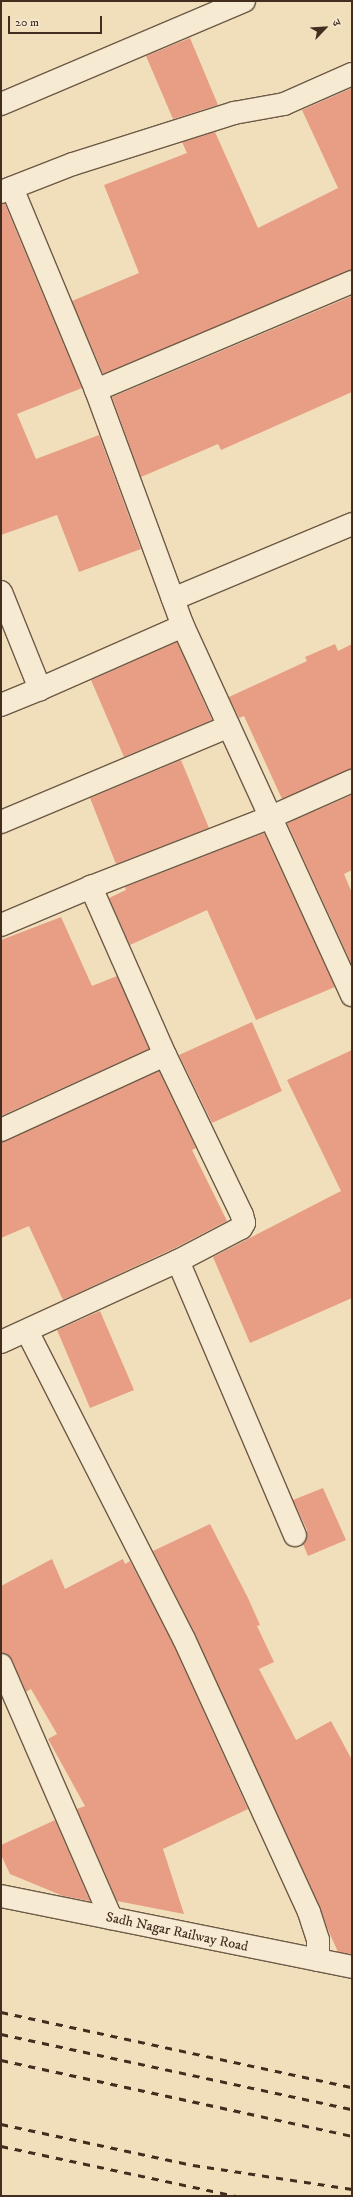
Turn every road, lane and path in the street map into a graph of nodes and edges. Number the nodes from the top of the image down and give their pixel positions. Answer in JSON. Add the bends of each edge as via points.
{"nodes":[{"id":1,"x":244,"y":1,"type":"edge"},
{"id":2,"x":352,"y":74,"type":"edge"},
{"id":3,"x":1,"y":104,"type":"edge"},
{"id":4,"x":7,"y":190,"type":"edge"},
{"id":5,"x":352,"y":282,"type":"edge"},
{"id":6,"x":96,"y":390,"type":"junction"},
{"id":7,"x":352,"y":524,"type":"edge"},
{"id":8,"x":1,"y":592,"type":"edge"},
{"id":9,"x":172,"y":599,"type":"junction"},
{"id":10,"x":183,"y":626,"type":"junction"},
{"id":11,"x":40,"y":689,"type":"junction"},
{"id":12,"x":1,"y":705,"type":"edge"},
{"id":13,"x":229,"y":726,"type":"junction"},
{"id":14,"x":352,"y":781,"type":"edge"},
{"id":15,"x":271,"y":817,"type":"junction"},
{"id":16,"x":1,"y":822,"type":"edge"},
{"id":17,"x":91,"y":887,"type":"junction"},
{"id":18,"x":1,"y":925,"type":"edge"},
{"id":19,"x":352,"y":994,"type":"edge"},
{"id":20,"x":165,"y":1055,"type":"junction"},
{"id":21,"x":1,"y":1130,"type":"edge"},
{"id":22,"x":178,"y":1261,"type":"junction"},
{"id":23,"x":27,"y":1331,"type":"junction"},
{"id":24,"x":1,"y":1342,"type":"edge"},
{"id":25,"x":295,"y":1535,"type":"dead end"},
{"id":26,"x":1,"y":1665,"type":"edge"},
{"id":27,"x":1,"y":1896,"type":"edge"},
{"id":28,"x":111,"y":1918,"type":"junction"},
{"id":29,"x":318,"y":1960,"type":"junction"},
{"id":30,"x":352,"y":1968,"type":"edge"}],
"edges":[{"from":1,"to":3,"type":"street"},
{"from":2,"to":4,"type":"street","via":[[298,99],[234,113],[73,164]]},
{"from":4,"to":6,"type":"street"},
{"from":5,"to":6,"type":"street"},
{"from":6,"to":9,"type":"street"},
{"from":7,"to":9,"type":"street"},
{"from":8,"to":11,"type":"street"},
{"from":9,"to":10,"type":"street"},
{"from":10,"to":11,"type":"street"},
{"from":10,"to":13,"type":"street"},
{"from":11,"to":12,"type":"street"},
{"from":13,"to":15,"type":"street"},
{"from":13,"to":16,"type":"street"},
{"from":14,"to":15,"type":"street"},
{"from":15,"to":17,"type":"street"},
{"from":15,"to":19,"type":"street"},
{"from":17,"to":18,"type":"street"},
{"from":17,"to":20,"type":"street"},
{"from":20,"to":21,"type":"street"},
{"from":20,"to":22,"type":"street","via":[[244,1223],[236,1233]]},
{"from":22,"to":23,"type":"street"},
{"from":22,"to":25,"type":"street"},
{"from":23,"to":24,"type":"street"},
{"from":23,"to":29,"type":"street","via":[[184,1639],[308,1912],[318,1940]]},
{"from":26,"to":28,"type":"street"},
{"from":27,"to":28,"type":"street","name":"Sadh Nagar Railway Road"},
{"from":28,"to":29,"type":"street","name":"Sadh Nagar Railway Road"},
{"from":29,"to":30,"type":"street","name":"Sadh Nagar Railway Road"}]}
